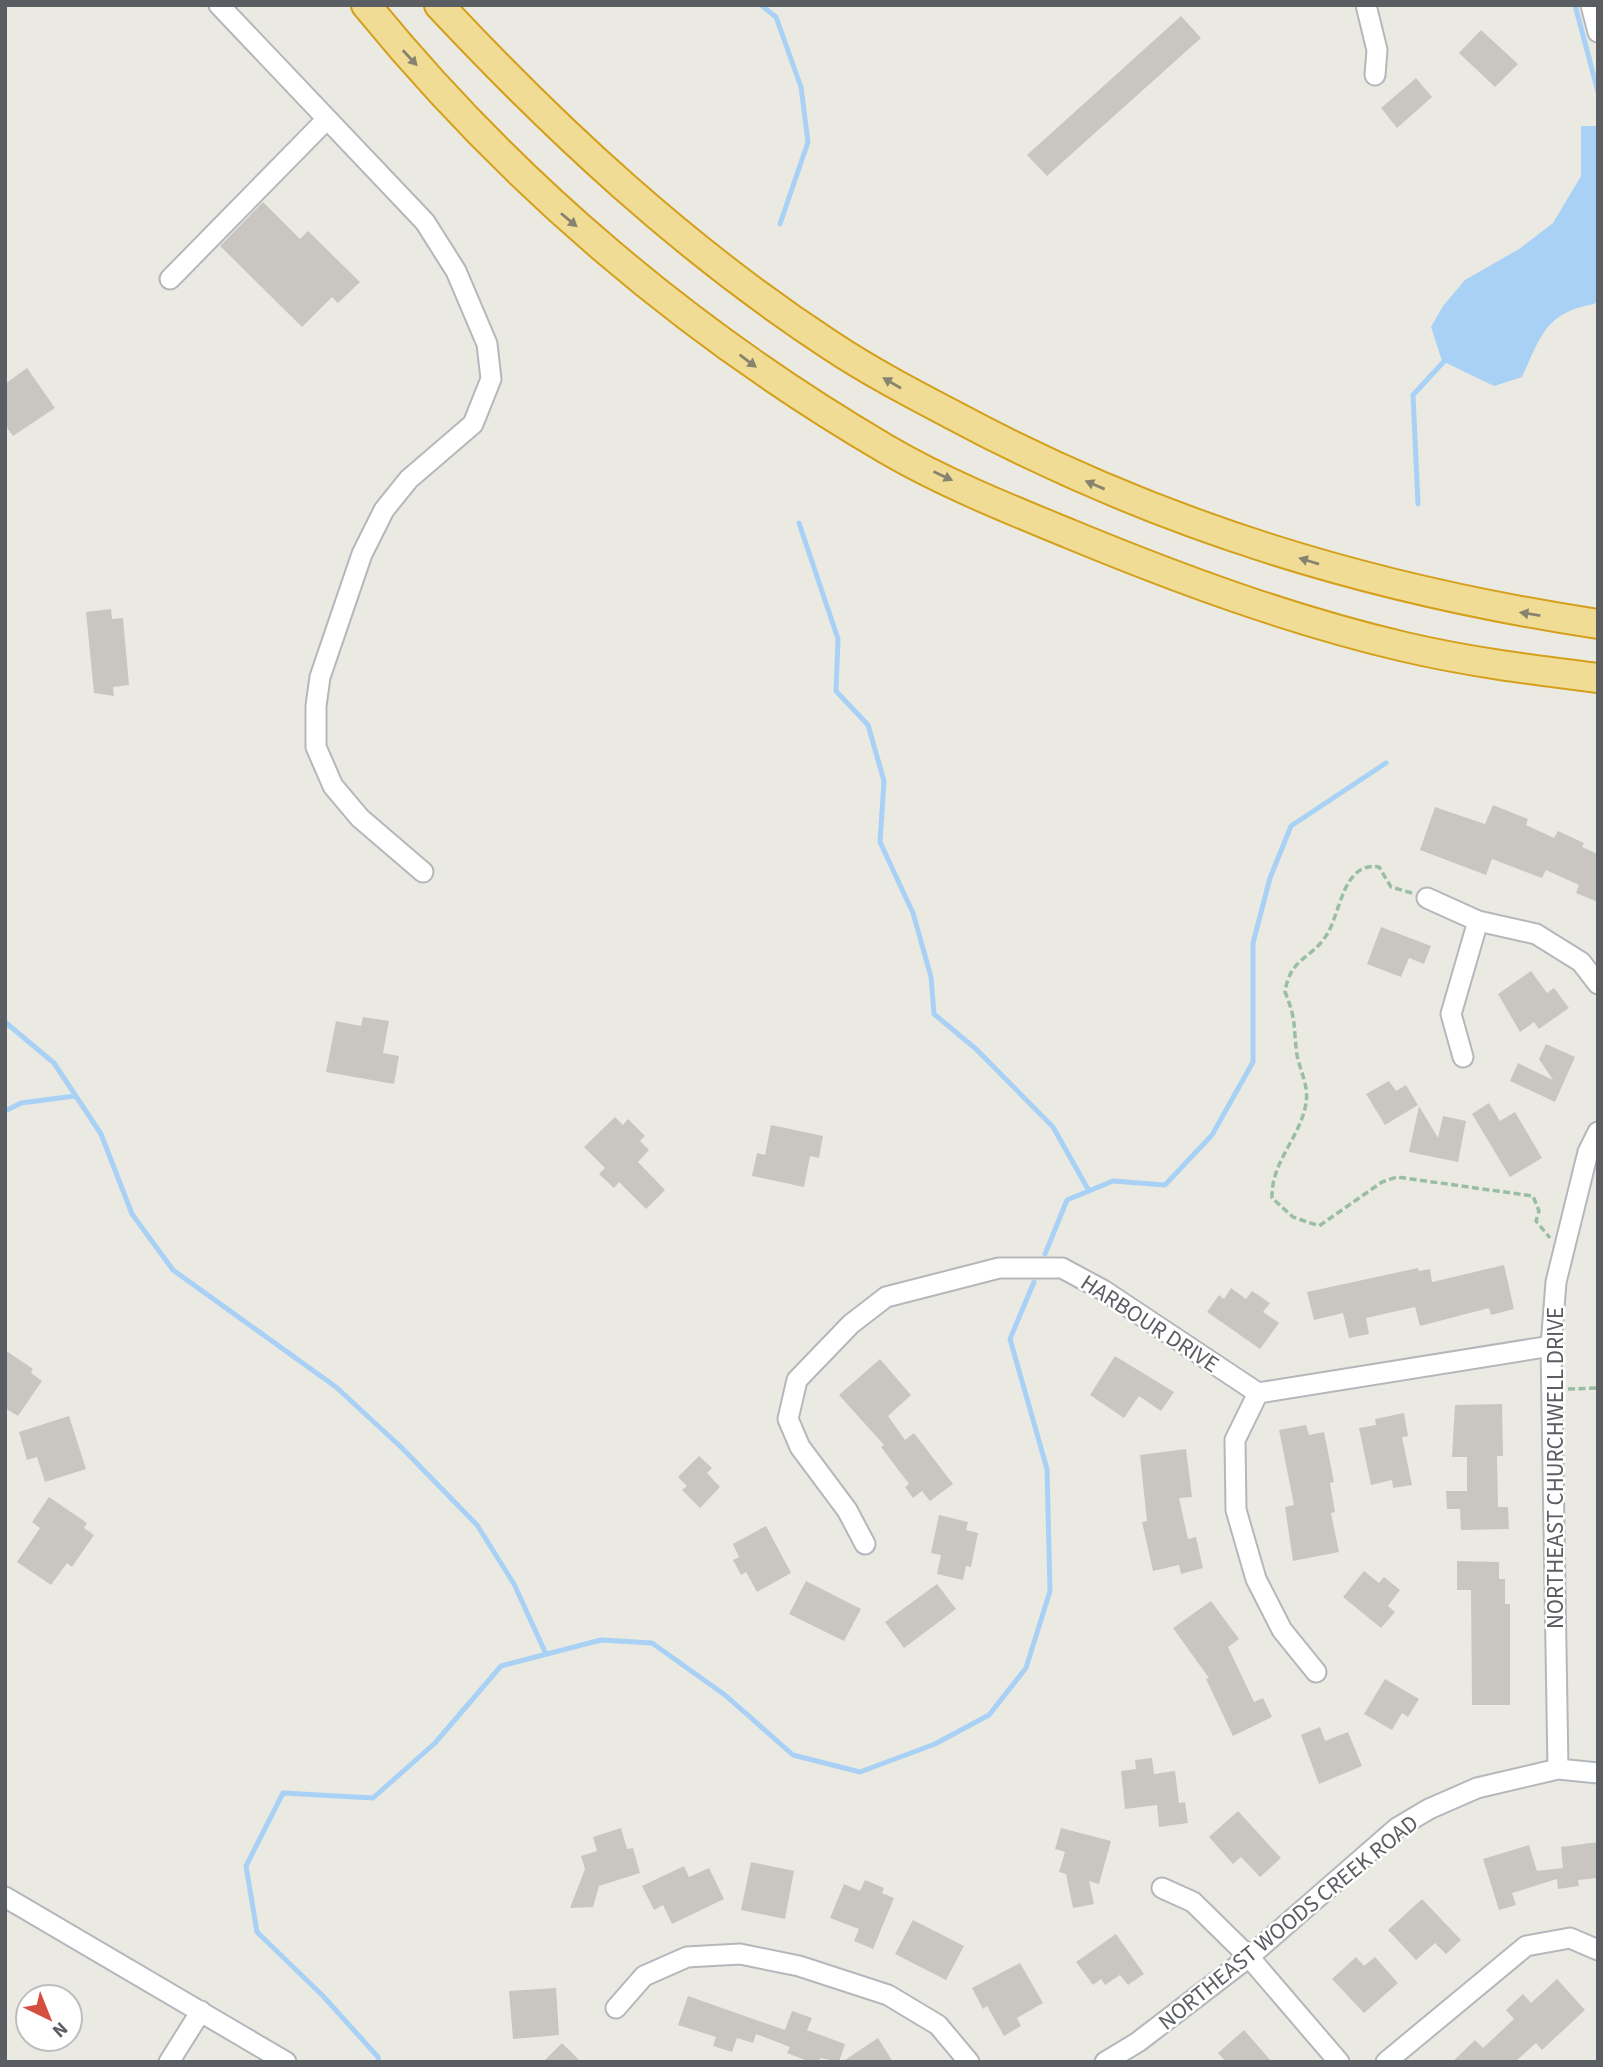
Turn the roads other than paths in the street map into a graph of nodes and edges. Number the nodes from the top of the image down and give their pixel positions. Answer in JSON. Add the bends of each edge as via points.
{"nodes":[{"id":1,"x":219,"y":5,"type":"edge"},
{"id":2,"x":366,"y":5,"type":"edge"},
{"id":3,"x":439,"y":5,"type":"edge"},
{"id":4,"x":1366,"y":5,"type":"edge"},
{"id":5,"x":1591,"y":5,"type":"edge"},
{"id":6,"x":1598,"y":32,"type":"edge"},
{"id":7,"x":1375,"y":75,"type":"dead end"},
{"id":8,"x":327,"y":119,"type":"junction"},
{"id":9,"x":170,"y":279,"type":"dead end"},
{"id":10,"x":1598,"y":624,"type":"edge"},
{"id":11,"x":1598,"y":678,"type":"edge"},
{"id":12,"x":423,"y":872,"type":"dead end"},
{"id":13,"x":1427,"y":898,"type":"road end"},
{"id":14,"x":1478,"y":922,"type":"junction"},
{"id":15,"x":1598,"y":984,"type":"edge"},
{"id":16,"x":1463,"y":1057,"type":"dead end"},
{"id":17,"x":1598,"y":1132,"type":"edge"},
{"id":18,"x":1551,"y":1346,"type":"junction"},
{"id":19,"x":1258,"y":1393,"type":"junction"},
{"id":20,"x":865,"y":1544,"type":"dead end"},
{"id":21,"x":1317,"y":1672,"type":"dead end"},
{"id":22,"x":1558,"y":1769,"type":"junction"},
{"id":23,"x":1598,"y":1773,"type":"edge"},
{"id":24,"x":1162,"y":1888,"type":"dead end"},
{"id":25,"x":5,"y":1897,"type":"edge"},
{"id":26,"x":1598,"y":1950,"type":"edge"},
{"id":27,"x":1249,"y":1957,"type":"junction"},
{"id":28,"x":616,"y":2008,"type":"dead end"},
{"id":29,"x":201,"y":2011,"type":"junction"},
{"id":30,"x":169,"y":2062,"type":"edge"},
{"id":31,"x":286,"y":2062,"type":"edge"},
{"id":32,"x":969,"y":2062,"type":"edge"},
{"id":33,"x":1105,"y":2062,"type":"edge"},
{"id":34,"x":1339,"y":2062,"type":"edge"},
{"id":35,"x":1386,"y":2062,"type":"edge"}],
"edges":[{"from":1,"to":8,"type":"street"},
{"from":2,"to":11,"type":"highway","one_way":true,"via":[[503,158],[565,218],[756,367],[888,450],[1030,517],[1202,587],[1406,647]]},
{"from":10,"to":3,"type":"highway","one_way":true,"via":[[1404,588],[1165,514],[1031,457],[895,384],[769,303],[675,229],[529,101]]},
{"from":4,"to":7,"type":"street","via":[[1377,50]]},
{"from":5,"to":6,"type":"street"},
{"from":8,"to":9,"type":"street"},
{"from":8,"to":12,"type":"street","via":[[425,222],[456,271],[487,344],[491,379],[473,424],[409,480],[384,510],[362,554],[320,677],[316,706],[316,747],[332,786],[360,818]]},
{"from":13,"to":14,"type":"street"},
{"from":14,"to":15,"type":"street","via":[[1536,934],[1581,962]]},
{"from":14,"to":16,"type":"street","via":[[1451,1014]]},
{"from":17,"to":18,"type":"street","name":"NORTHEAST CHURCHWELL DRIVE","via":[[1588,1152],[1556,1282]]},
{"from":18,"to":19,"type":"street"},
{"from":18,"to":22,"type":"street","name":"NORTHEAST CHURCHWELL DRIVE"},
{"from":19,"to":20,"type":"street","name":"HARBOUR DRIVE","via":[[1062,1268],[999,1268],[886,1297],[850,1324],[797,1380],[788,1419],[800,1447],[847,1510]]},
{"from":19,"to":21,"type":"street","via":[[1235,1440],[1236,1510],[1261,1589],[1282,1630]]},
{"from":22,"to":23,"type":"street","name":"NORTHEAST WOODS CREEK ROAD"},
{"from":22,"to":27,"type":"street","name":"NORTHEAST WOODS CREEK ROAD","via":[[1477,1788],[1408,1822]]},
{"from":24,"to":27,"type":"street","via":[[1192,1902]]},
{"from":25,"to":29,"type":"street"},
{"from":26,"to":35,"type":"street","via":[[1570,1938],[1527,1946]]},
{"from":27,"to":33,"type":"street","name":"NORTHEAST WOODS CREEK ROAD"},
{"from":27,"to":34,"type":"street"},
{"from":28,"to":32,"type":"street","via":[[644,1976],[687,1957],[740,1954],[799,1966],[888,1995],[938,2025]]},
{"from":29,"to":30,"type":"street"},
{"from":29,"to":31,"type":"street"}]}
